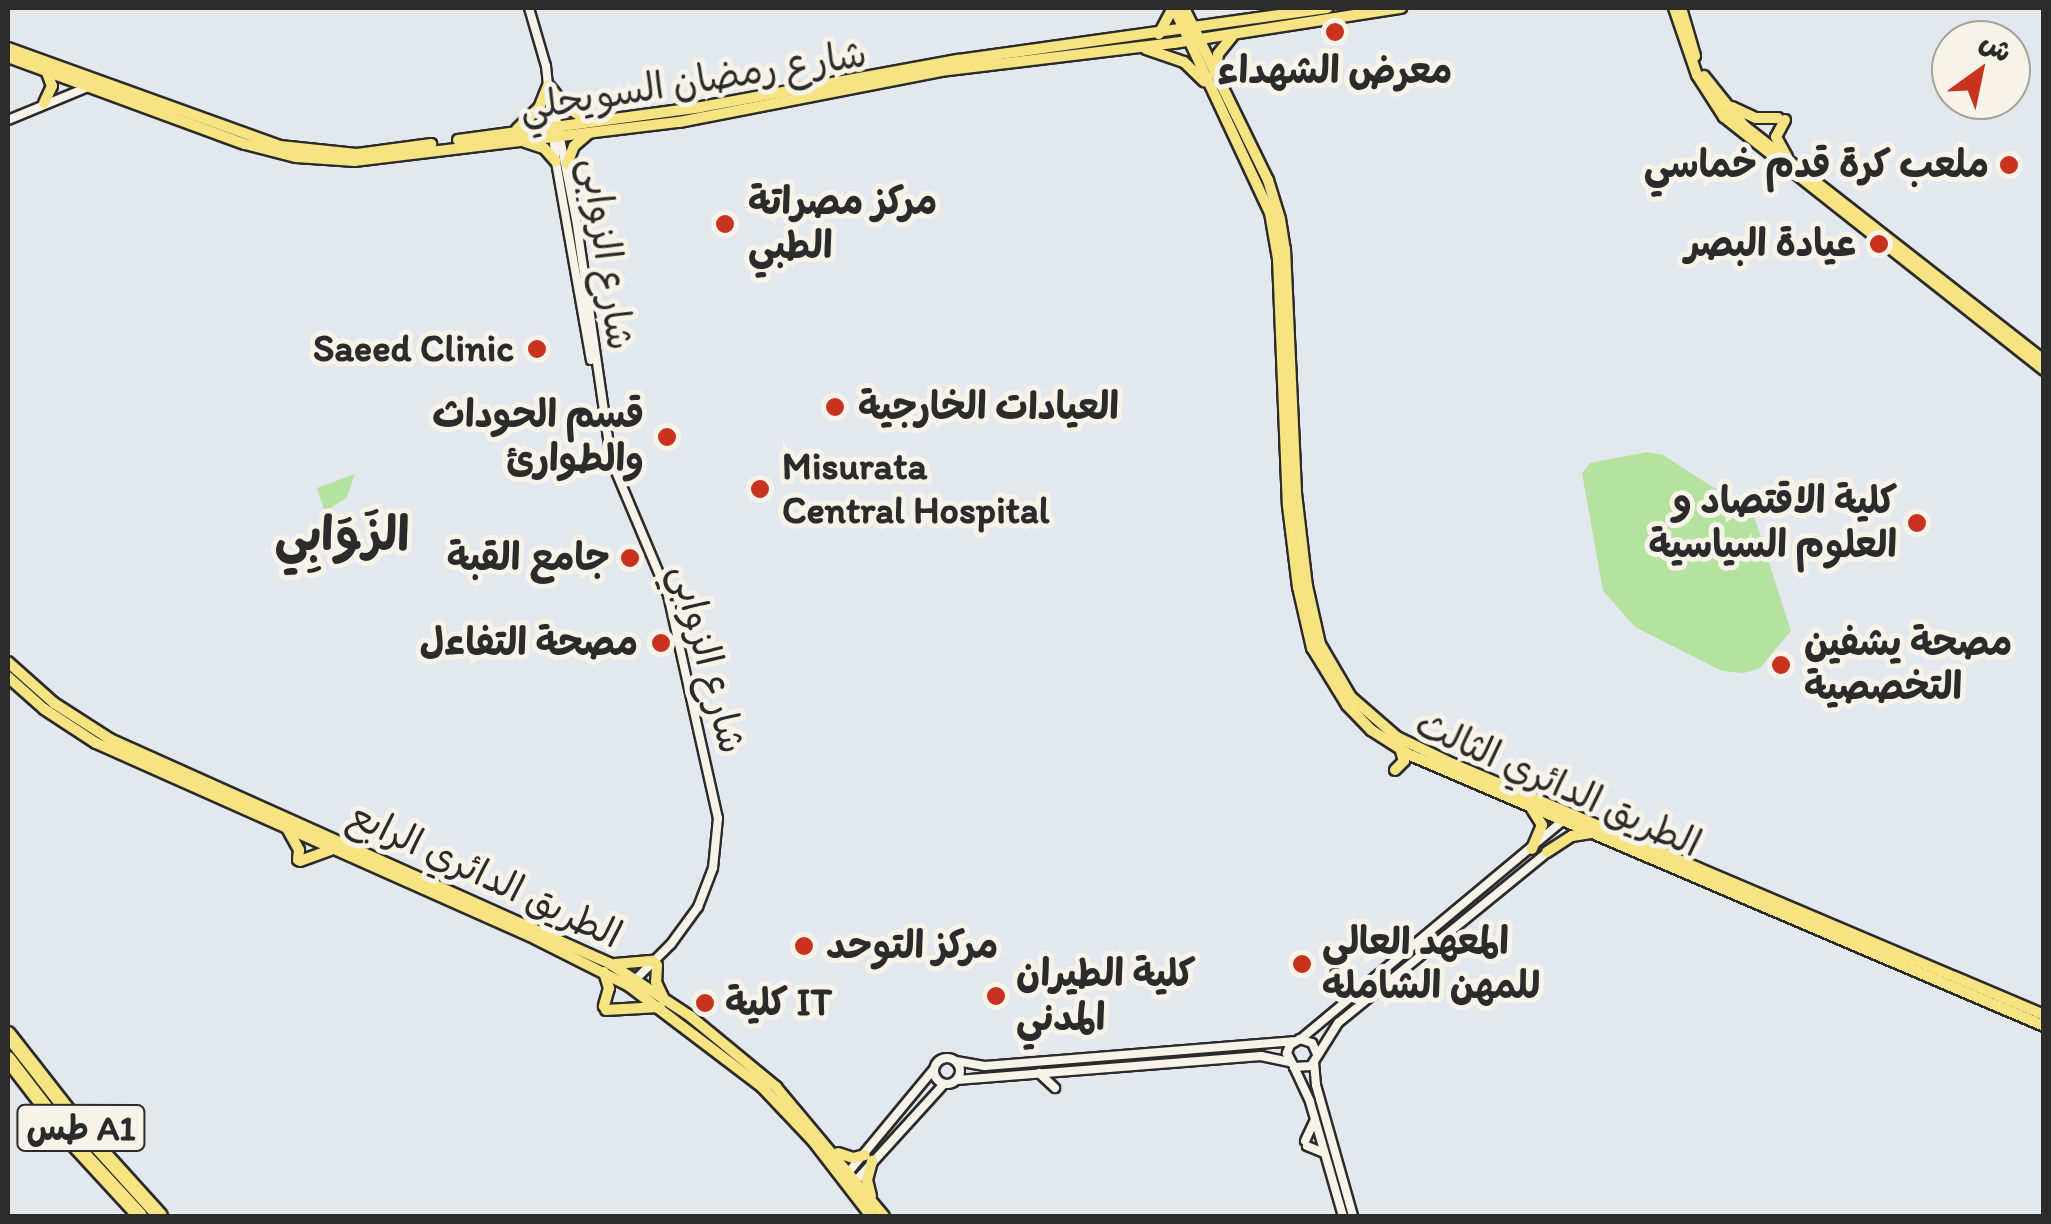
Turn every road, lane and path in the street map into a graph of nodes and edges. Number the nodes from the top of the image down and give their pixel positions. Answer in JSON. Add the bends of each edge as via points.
{"nodes":[{"id":1,"x":529,"y":8,"type":"edge"},
{"id":2,"x":1174,"y":8,"type":"edge"},
{"id":3,"x":1184,"y":8,"type":"edge"},
{"id":4,"x":1326,"y":8,"type":"edge"},
{"id":5,"x":1401,"y":8,"type":"edge"},
{"id":6,"x":1678,"y":8,"type":"edge"},
{"id":7,"x":1222,"y":25,"type":"junction"},
{"id":8,"x":1159,"y":34,"type":"junction"},
{"id":9,"x":1192,"y":35,"type":"junction"},
{"id":10,"x":1234,"y":35,"type":"junction"},
{"id":11,"x":8,"y":48,"type":"edge"},
{"id":12,"x":1140,"y":48,"type":"junction"},
{"id":13,"x":8,"y":58,"type":"edge"},
{"id":14,"x":47,"y":72,"type":"junction"},
{"id":15,"x":1215,"y":75,"type":"junction"},
{"id":16,"x":549,"y":85,"type":"junction"},
{"id":17,"x":88,"y":87,"type":"junction"},
{"id":18,"x":1210,"y":87,"type":"junction"},
{"id":19,"x":1718,"y":96,"type":"junction"},
{"id":20,"x":44,"y":102,"type":"junction"},
{"id":21,"x":8,"y":120,"type":"edge"},
{"id":22,"x":590,"y":128,"type":"junction"},
{"id":23,"x":557,"y":131,"type":"junction"},
{"id":24,"x":515,"y":135,"type":"junction"},
{"id":25,"x":1758,"y":140,"type":"junction"},
{"id":26,"x":1790,"y":162,"type":"junction"},
{"id":27,"x":562,"y":163,"type":"junction"},
{"id":28,"x":1998,"y":329,"type":"junction"},
{"id":29,"x":2044,"y":360,"type":"edge"},
{"id":30,"x":2044,"y":370,"type":"edge"},
{"id":31,"x":596,"y":374,"type":"joint"},
{"id":32,"x":8,"y":662,"type":"edge"},
{"id":33,"x":8,"y":677,"type":"edge"},
{"id":34,"x":1400,"y":750,"type":"junction"},
{"id":35,"x":1395,"y":770,"type":"dead end"},
{"id":36,"x":1527,"y":805,"type":"junction"},
{"id":37,"x":1572,"y":819,"type":"junction"},
{"id":38,"x":288,"y":829,"type":"junction"},
{"id":39,"x":1594,"y":834,"type":"junction"},
{"id":40,"x":1532,"y":849,"type":"junction"},
{"id":41,"x":334,"y":850,"type":"junction"},
{"id":42,"x":1547,"y":852,"type":"junction"},
{"id":43,"x":1836,"y":932,"type":"junction"},
{"id":44,"x":655,"y":963,"type":"junction"},
{"id":45,"x":606,"y":967,"type":"junction"},
{"id":46,"x":635,"y":985,"type":"junction"},
{"id":47,"x":662,"y":1003,"type":"junction"},
{"id":48,"x":2044,"y":1015,"type":"edge"},
{"id":49,"x":2044,"y":1026,"type":"edge"},
{"id":50,"x":8,"y":1034,"type":"edge"},
{"id":51,"x":1297,"y":1040,"type":"junction"},
{"id":52,"x":1316,"y":1058,"type":"junction"},
{"id":53,"x":8,"y":1059,"type":"edge"},
{"id":54,"x":956,"y":1061,"type":"junction"},
{"id":55,"x":1292,"y":1065,"type":"junction"},
{"id":56,"x":1072,"y":1068,"type":"junction"},
{"id":57,"x":934,"y":1070,"type":"junction"},
{"id":58,"x":1035,"y":1071,"type":"junction"},
{"id":59,"x":14,"y":1074,"type":"edge"},
{"id":60,"x":957,"y":1080,"type":"junction"},
{"id":61,"x":944,"y":1084,"type":"junction"},
{"id":62,"x":1316,"y":1120,"type":"junction"},
{"id":63,"x":834,"y":1152,"type":"junction"},
{"id":64,"x":1324,"y":1154,"type":"junction"},
{"id":65,"x":868,"y":1158,"type":"junction"},
{"id":66,"x":849,"y":1180,"type":"junction"},
{"id":67,"x":874,"y":1202,"type":"junction"},
{"id":68,"x":140,"y":1216,"type":"edge"},
{"id":69,"x":160,"y":1216,"type":"edge"},
{"id":70,"x":871,"y":1216,"type":"edge"},
{"id":71,"x":884,"y":1216,"type":"edge"},
{"id":72,"x":1343,"y":1216,"type":"edge"},
{"id":73,"x":1353,"y":1216,"type":"edge"}],
"edges":[{"from":1,"to":16,"type":"street","name":"شارع الزوابى"},
{"from":2,"to":8,"type":"main road"},
{"from":2,"to":9,"type":"main road","name":"الطريق الدائري الثالث"},
{"from":3,"to":7,"type":"main road"},
{"from":3,"to":9,"type":"main road","name":"الطريق الدائري الثالث"},
{"from":4,"to":7,"type":"main road","name":"شارع رمضان السويحلي"},
{"from":5,"to":10,"type":"main road","name":"شارع رمضان السويحلي"},
{"from":6,"to":19,"type":"main road","via":[[1695,58]]},
{"from":6,"to":25,"type":"main road","via":[[1682,41],[1703,88],[1724,116]]},
{"from":7,"to":9,"type":"main road","name":"شارع رمضان السويحلي"},
{"from":8,"to":9,"type":"main road","name":"شارع رمضان السويحلي"},
{"from":8,"to":22,"type":"main road","name":"شارع رمضان السويحلي","via":[[958,60]]},
{"from":9,"to":10,"type":"main road","name":"شارع رمضان السويحلي"},
{"from":9,"to":12,"type":"main road","name":"شارع رمضان السويحلي"},
{"from":9,"to":15,"type":"main road","name":"الطريق الدائري الثالث"},
{"from":9,"to":18,"type":"main road","name":"الطريق الدائري الثالث"},
{"from":10,"to":15,"type":"main road","via":[[1218,54]]},
{"from":11,"to":24,"type":"main road","name":"شارع رمضان السويحلي","via":[[296,149],[376,152]]},
{"from":12,"to":18,"type":"main road","via":[[1184,62]]},
{"from":12,"to":22,"type":"main road","name":"شارع رمضان السويحلي","via":[[958,68],[702,118]]},
{"from":13,"to":14,"type":"main road","name":"شارع رمضان السويحلي"},
{"from":14,"to":17,"type":"main road","name":"شارع رمضان السويحلي"},
{"from":14,"to":20,"type":"main road","via":[[52,86]]},
{"from":15,"to":37,"type":"main road","name":"الطريق الدائري الثالث","via":[[1268,180],[1283,234],[1299,520],[1311,610],[1330,664],[1362,708],[1397,737]]},
{"from":16,"to":22,"type":"main road"},
{"from":16,"to":23,"type":"street","name":"شارع الزوابى"},
{"from":16,"to":24,"type":"main road"},
{"from":17,"to":20,"type":"street"},
{"from":17,"to":24,"type":"main road","name":"شارع رمضان السويحلي","via":[[296,157],[374,160]]},
{"from":18,"to":34,"type":"main road","name":"الطريق الدائري الثالث","via":[[1260,184],[1275,237],[1288,506],[1309,636],[1347,705]]},
{"from":19,"to":25,"type":"main road"},
{"from":19,"to":26,"type":"main road","via":[[1748,116],[1781,119],[1776,137]]},
{"from":20,"to":21,"type":"street"},
{"from":22,"to":23,"type":"main road","name":"شارع رمضان السويحلي"},
{"from":22,"to":27,"type":"main road"},
{"from":23,"to":24,"type":"main road","name":"شارع رمضان السويحلي"},
{"from":23,"to":27,"type":"street","name":"شارع الزوابى"},
{"from":24,"to":27,"type":"main road"},
{"from":25,"to":26,"type":"main road"},
{"from":25,"to":28,"type":"main road"},
{"from":26,"to":28,"type":"main road"},
{"from":27,"to":31,"type":"street","name":"شارع الزوابى"},
{"from":28,"to":29,"type":"main road"},
{"from":28,"to":30,"type":"main road"},
{"from":31,"to":44,"type":"street","name":"شارع الزوابي","via":[[611,460],[668,595],[718,818],[704,894]]},
{"from":32,"to":45,"type":"main road","name":"الطريق الدائري الرابع","via":[[54,704],[110,740],[540,928]]},
{"from":33,"to":38,"type":"main road","name":"الطريق الدائري الرابع","via":[[96,744]]},
{"from":34,"to":35,"type":"main road","via":[[1404,761]]},
{"from":34,"to":36,"type":"main road","name":"الطريق الدائري الثالث"},
{"from":36,"to":37,"type":"main road","name":"الطريق الدائري الثالث"},
{"from":36,"to":40,"type":"main road","via":[[1542,825]]},
{"from":37,"to":39,"type":"main road","name":"الطريق الدائري الثالث"},
{"from":37,"to":40,"type":"street"},
{"from":37,"to":42,"type":"street"},
{"from":37,"to":43,"type":"main road","name":"الطريق الدائري الثالث"},
{"from":38,"to":41,"type":"main road","name":"الطريق الدائري الرابع"},
{"from":38,"to":41,"type":"main road","via":[[299,861]]},
{"from":39,"to":42,"type":"main road","via":[[1572,836]]},
{"from":39,"to":43,"type":"main road","name":"الطريق الدائري الثالث"},
{"from":40,"to":51,"type":"street"},
{"from":41,"to":45,"type":"main road","name":"الطريق الدائري الرابع"},
{"from":42,"to":52,"type":"street","via":[[1338,1023]]},
{"from":43,"to":48,"type":"main road","name":"الطريق الدائري الثالث"},
{"from":43,"to":49,"type":"main road","name":"الطريق الدائري الثالث"},
{"from":44,"to":45,"type":"main road"},
{"from":44,"to":46,"type":"street","name":"شارع الزوابي"},
{"from":44,"to":47,"type":"main road"},
{"from":45,"to":46,"type":"main road","name":"الطريق الدائري الرابع"},
{"from":45,"to":47,"type":"main road","via":[[605,1008]]},
{"from":46,"to":47,"type":"main road","name":"الطريق الدائري الرابع"},
{"from":47,"to":63,"type":"main road","name":"الطريق الدائري الرابع","via":[[762,1073]]},
{"from":47,"to":66,"type":"main road","name":"الطريق الدائري الرابع","via":[[762,1088]]},
{"from":50,"to":69,"type":"highway","number":"طس A1"},
{"from":51,"to":52,"type":"street","via":[[1312,1043]]},
{"from":51,"to":54,"type":"street","via":[[985,1066]]},
{"from":51,"to":55,"type":"street","via":[[1286,1054]]},
{"from":52,"to":55,"type":"street","via":[[1303,1069]]},
{"from":52,"to":73,"type":"street","via":[[1316,1085]]},
{"from":53,"to":59,"type":"highway"},
{"from":54,"to":57,"type":"street","via":[[942,1058]]},
{"from":54,"to":60,"type":"street"},
{"from":55,"to":56,"type":"street","via":[[1261,1056]]},
{"from":55,"to":62,"type":"street"},
{"from":56,"to":58,"type":"street"},
{"from":56,"to":58,"type":"street","via":[[1057,1086]]},
{"from":57,"to":61,"type":"street"},
{"from":57,"to":65,"type":"street"},
{"from":58,"to":60,"type":"street"},
{"from":59,"to":68,"type":"highway"},
{"from":60,"to":61,"type":"street"},
{"from":61,"to":65,"type":"street"},
{"from":62,"to":64,"type":"street"},
{"from":62,"to":64,"type":"street","via":[[1306,1144]]},
{"from":63,"to":65,"type":"main road"},
{"from":63,"to":66,"type":"main road","name":"الطريق الدائري الرابع"},
{"from":64,"to":72,"type":"street"},
{"from":65,"to":66,"type":"street"},
{"from":65,"to":67,"type":"main road"},
{"from":66,"to":67,"type":"main road","name":"الطريق الدائري الرابع"},
{"from":66,"to":70,"type":"main road","name":"الطريق الدائري الرابع"},
{"from":67,"to":71,"type":"main road","name":"الطريق الدائري الرابع"}]}
